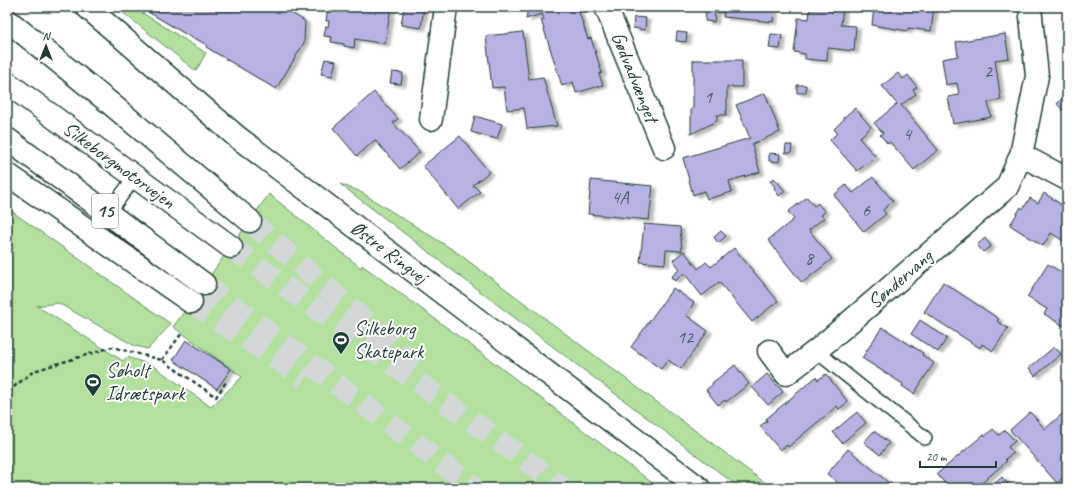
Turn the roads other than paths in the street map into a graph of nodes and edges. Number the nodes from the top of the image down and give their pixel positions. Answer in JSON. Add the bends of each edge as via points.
{"nodes":[{"id":1,"x":86,"y":7,"type":"edge"},
{"id":2,"x":446,"y":7,"type":"edge"},
{"id":3,"x":606,"y":7,"type":"edge"},
{"id":4,"x":1030,"y":7,"type":"edge"},
{"id":5,"x":7,"y":20,"type":"edge"},
{"id":6,"x":7,"y":83,"type":"edge"},
{"id":7,"x":431,"y":119,"type":"dead end"},
{"id":8,"x":7,"y":138,"type":"edge"},
{"id":9,"x":664,"y":148,"type":"dead end"},
{"id":10,"x":1021,"y":155,"type":"junction"},
{"id":11,"x":7,"y":174,"type":"edge"},
{"id":12,"x":135,"y":177,"type":"junction"},
{"id":13,"x":1067,"y":179,"type":"edge"},
{"id":14,"x":108,"y":213,"type":"junction"},
{"id":15,"x":250,"y":221,"type":"tunnel mouth"},
{"id":16,"x":231,"y":247,"type":"tunnel mouth"},
{"id":17,"x":204,"y":284,"type":"tunnel mouth"},
{"id":18,"x":191,"y":302,"type":"tunnel mouth"},
{"id":19,"x":769,"y":351,"type":"dead end"},
{"id":20,"x":816,"y":351,"type":"junction"},
{"id":21,"x":925,"y":438,"type":"dead end"},
{"id":22,"x":699,"y":488,"type":"edge"}],
"edges":[{"from":1,"to":22,"type":"main road","name":"Østre Ringvej","via":[[236,136]]},
{"from":2,"to":7,"type":"main road"},
{"from":3,"to":9,"type":"main road","name":"Gødvadvænget"},
{"from":4,"to":10,"type":"main road","name":"Søndervang","via":[[1037,76]]},
{"from":5,"to":15,"type":"main road"},
{"from":6,"to":12,"type":"main road","name":"Silkeborgmotorvejen","number":"15"},
{"from":8,"to":14,"type":"main road","number":"15"},
{"from":10,"to":13,"type":"main road"},
{"from":10,"to":20,"type":"main road","name":"Søndervang","via":[[1007,187]]},
{"from":11,"to":18,"type":"main road"},
{"from":12,"to":14,"type":"lane"},
{"from":12,"to":16,"type":"main road","name":"Silkeborgmotorvejen","number":"15"},
{"from":14,"to":17,"type":"main road","number":"15"},
{"from":19,"to":20,"type":"main road","name":"Søndervang","via":[[786,374]]},
{"from":20,"to":21,"type":"lane"}]}
